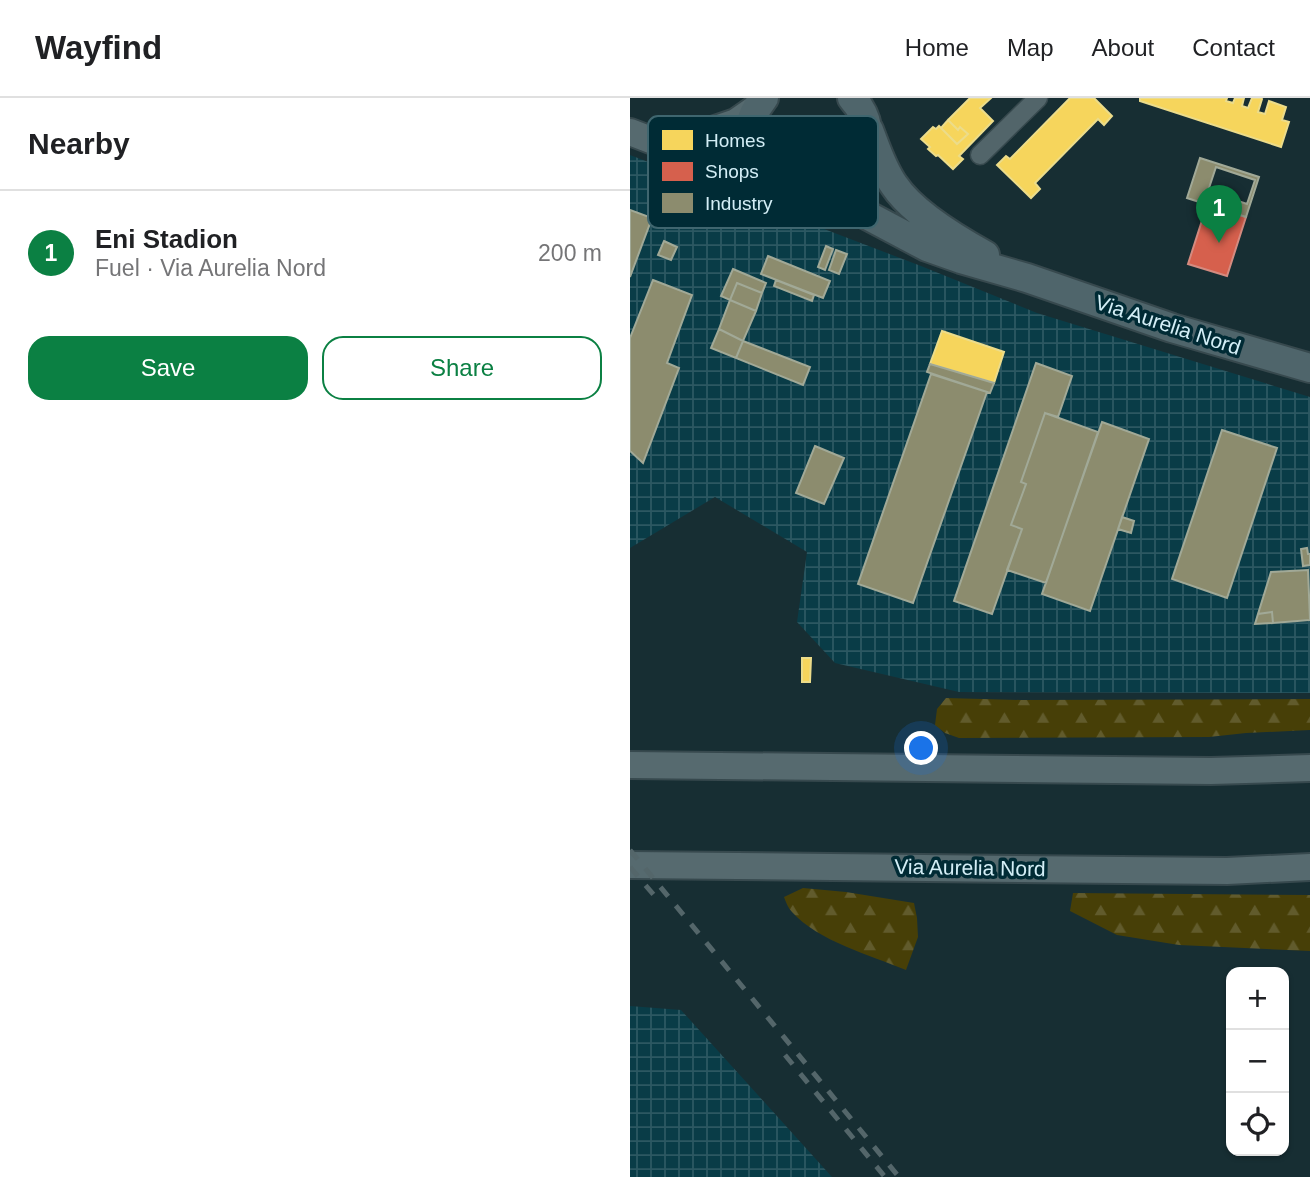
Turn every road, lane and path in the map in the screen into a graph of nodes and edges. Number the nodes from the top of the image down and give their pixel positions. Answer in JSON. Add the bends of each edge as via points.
{"nodes":[{"id":1,"x":1038,"y":98,"type":"edge"},
{"id":2,"x":760,"y":103,"type":"edge"},
{"id":3,"x":743,"y":116,"type":"edge"},
{"id":4,"x":878,"y":154,"type":"edge"},
{"id":5,"x":980,"y":155,"type":"dead end"},
{"id":6,"x":878,"y":221,"type":"edge"},
{"id":7,"x":1027,"y":278,"type":"junction"},
{"id":8,"x":1310,"y":369,"type":"edge"},
{"id":9,"x":630,"y":765,"type":"edge"},
{"id":10,"x":1310,"y":768,"type":"edge"},
{"id":11,"x":630,"y":865,"type":"edge"},
{"id":12,"x":1310,"y":867,"type":"edge"}],
"edges":[{"from":1,"to":5,"type":"street"},
{"from":2,"to":3,"type":"main road"},
{"from":4,"to":7,"type":"main road","name":"Via Aurelia Nord","via":[[893,184],[913,208],[966,245]]},
{"from":6,"to":7,"type":"main road","name":"Via Aurelia Nord","via":[[927,247]]},
{"from":7,"to":8,"type":"main road","name":"Via Aurelia Nord"},
{"from":9,"to":10,"type":"main road"},
{"from":11,"to":12,"type":"main road","name":"Via Aurelia Nord","via":[[1227,871]]}]}
